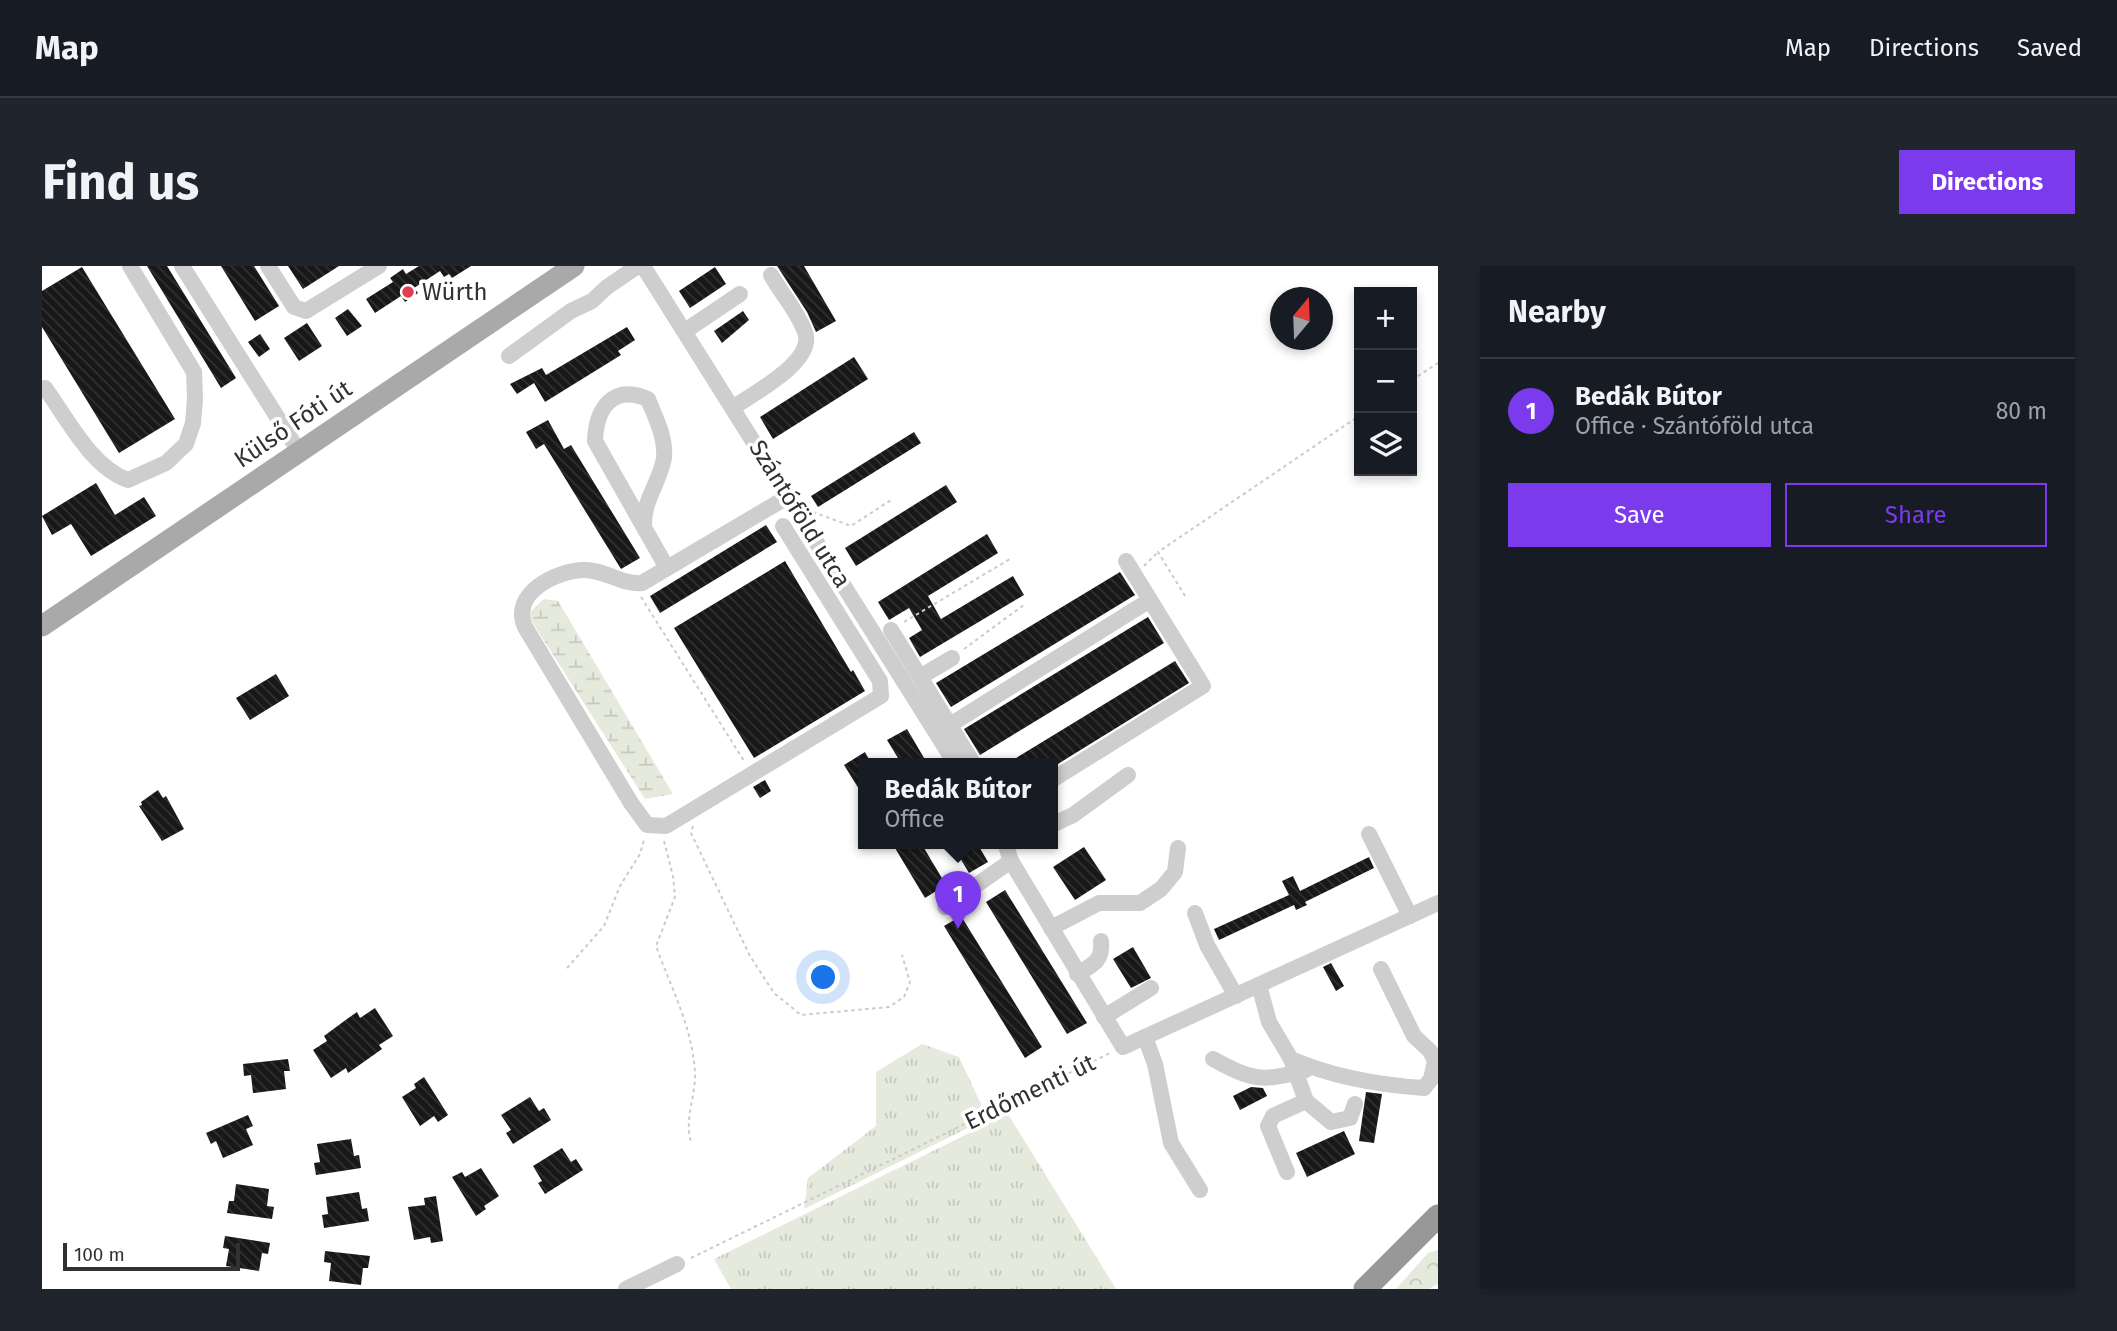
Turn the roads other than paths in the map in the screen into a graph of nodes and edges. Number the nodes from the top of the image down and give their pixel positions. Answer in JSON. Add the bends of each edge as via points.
{"nodes":[{"id":1,"x":130,"y":266,"type":"edge"},
{"id":2,"x":182,"y":266,"type":"edge"},
{"id":3,"x":268,"y":266,"type":"edge"},
{"id":4,"x":379,"y":266,"type":"edge"},
{"id":5,"x":574,"y":266,"type":"edge"},
{"id":6,"x":640,"y":266,"type":"edge"},
{"id":7,"x":771,"y":275,"type":"dead end"},
{"id":8,"x":740,"y":294,"type":"dead end"},
{"id":9,"x":685,"y":331,"type":"junction"},
{"id":10,"x":509,"y":356,"type":"dead end"},
{"id":11,"x":43,"y":388,"type":"edge"},
{"id":12,"x":734,"y":407,"type":"junction"},
{"id":13,"x":298,"y":450,"type":"junction"},
{"id":14,"x":789,"y":496,"type":"junction"},
{"id":15,"x":644,"y":526,"type":"junction"},
{"id":16,"x":783,"y":526,"type":"dead end"},
{"id":17,"x":1126,"y":561,"type":"dead end"},
{"id":18,"x":667,"y":568,"type":"junction"},
{"id":19,"x":1150,"y":600,"type":"junction"},
{"id":20,"x":42,"y":626,"type":"edge"},
{"id":21,"x":891,"y":630,"type":"road end"},
{"id":22,"x":953,"y":658,"type":"road end"},
{"id":23,"x":920,"y":677,"type":"junction"},
{"id":24,"x":943,"y":729,"type":"junction"},
{"id":25,"x":953,"y":758,"type":"edge"},
{"id":26,"x":969,"y":758,"type":"edge"},
{"id":27,"x":1128,"y":775,"type":"dead end"},
{"id":28,"x":1058,"y":776,"type":"edge"},
{"id":29,"x":1058,"y":822,"type":"edge"},
{"id":30,"x":1369,"y":834,"type":"dead end"},
{"id":31,"x":1178,"y":848,"type":"dead end"},
{"id":32,"x":1010,"y":849,"type":"edge"},
{"id":33,"x":1438,"y":903,"type":"edge"},
{"id":34,"x":945,"y":907,"type":"dead end"},
{"id":35,"x":1195,"y":913,"type":"dead end"},
{"id":36,"x":1410,"y":916,"type":"junction"},
{"id":37,"x":1051,"y":928,"type":"junction"},
{"id":38,"x":1101,"y":941,"type":"dead end"},
{"id":39,"x":1381,"y":969,"type":"dead end"},
{"id":40,"x":1077,"y":974,"type":"junction"},
{"id":41,"x":1259,"y":985,"type":"junction"},
{"id":42,"x":1151,"y":988,"type":"dead end"},
{"id":43,"x":1236,"y":996,"type":"junction"},
{"id":44,"x":1104,"y":1017,"type":"junction"},
{"id":45,"x":1145,"y":1037,"type":"junction"},
{"id":46,"x":1213,"y":1059,"type":"dead end"},
{"id":47,"x":1301,"y":1067,"type":"junction"},
{"id":48,"x":1306,"y":1101,"type":"junction"},
{"id":49,"x":1355,"y":1104,"type":"dead end"},
{"id":50,"x":1287,"y":1172,"type":"dead end"},
{"id":51,"x":1200,"y":1190,"type":"dead end"},
{"id":52,"x":1438,"y":1216,"type":"edge"},
{"id":53,"x":677,"y":1264,"type":"road end"},
{"id":54,"x":1369,"y":1287,"type":"edge"},
{"id":55,"x":626,"y":1289,"type":"edge"}],
"edges":[{"from":1,"to":11,"type":"street","via":[[194,372],[193,424],[186,444],[166,463],[141,475],[128,480],[116,476],[94,455]]},
{"from":2,"to":13,"type":"street"},
{"from":3,"to":4,"type":"street","via":[[294,307],[306,310]]},
{"from":5,"to":13,"type":"main road","name":"Külső Fóti út"},
{"from":6,"to":9,"type":"street","name":"Szántóföld utca"},
{"from":6,"to":10,"type":"street"},
{"from":7,"to":12,"type":"street","via":[[806,333],[806,346],[794,366]]},
{"from":8,"to":9,"type":"street"},
{"from":9,"to":12,"type":"street","name":"Szántóföld utca"},
{"from":12,"to":14,"type":"street","name":"Szántóföld utca"},
{"from":13,"to":20,"type":"main road","name":"Külső Fóti út"},
{"from":14,"to":18,"type":"street"},
{"from":14,"to":24,"type":"street","name":"Szántóföld utca"},
{"from":15,"to":15,"type":"street","via":[[595,441],[604,407],[617,395],[634,393],[648,399],[661,431],[664,457],[644,509]]},
{"from":15,"to":18,"type":"street"},
{"from":16,"to":18,"type":"street","via":[[880,681],[881,696],[666,826],[647,825],[631,803],[521,618],[526,598],[542,582],[583,570],[628,584],[642,583]]},
{"from":17,"to":19,"type":"street"},
{"from":19,"to":24,"type":"street"},
{"from":19,"to":28,"type":"street","via":[[1203,686]]},
{"from":21,"to":23,"type":"street"},
{"from":22,"to":23,"type":"street"},
{"from":23,"to":24,"type":"street"},
{"from":24,"to":25,"type":"street","name":"Szántóföld utca"},
{"from":24,"to":26,"type":"street"},
{"from":27,"to":29,"type":"street"},
{"from":30,"to":36,"type":"street"},
{"from":31,"to":37,"type":"street","via":[[1175,872],[1161,890],[1140,904],[1099,903]]},
{"from":32,"to":34,"type":"street"},
{"from":32,"to":37,"type":"street"},
{"from":33,"to":36,"type":"street","name":"Erdőmenti út"},
{"from":35,"to":43,"type":"street"},
{"from":36,"to":41,"type":"street","name":"Erdőmenti út"},
{"from":37,"to":40,"type":"street"},
{"from":38,"to":40,"type":"street","via":[[1097,962]]},
{"from":39,"to":47,"type":"street","via":[[1414,1036],[1435,1060],[1424,1088],[1390,1086]]},
{"from":40,"to":44,"type":"street"},
{"from":41,"to":43,"type":"street","name":"Erdőmenti út"},
{"from":41,"to":47,"type":"street","via":[[1269,1021]]},
{"from":42,"to":44,"type":"street"},
{"from":43,"to":45,"type":"street","name":"Erdőmenti út"},
{"from":44,"to":45,"type":"street","name":"Erdőmenti út","via":[[1123,1047]]},
{"from":45,"to":51,"type":"street","via":[[1171,1143]]},
{"from":46,"to":47,"type":"street","via":[[1246,1077],[1277,1078]]},
{"from":47,"to":48,"type":"street"},
{"from":48,"to":49,"type":"street","via":[[1331,1122],[1350,1118]]},
{"from":48,"to":50,"type":"street","via":[[1273,1116],[1268,1126]]},
{"from":52,"to":54,"type":"highway"},
{"from":53,"to":55,"type":"street"}]}
